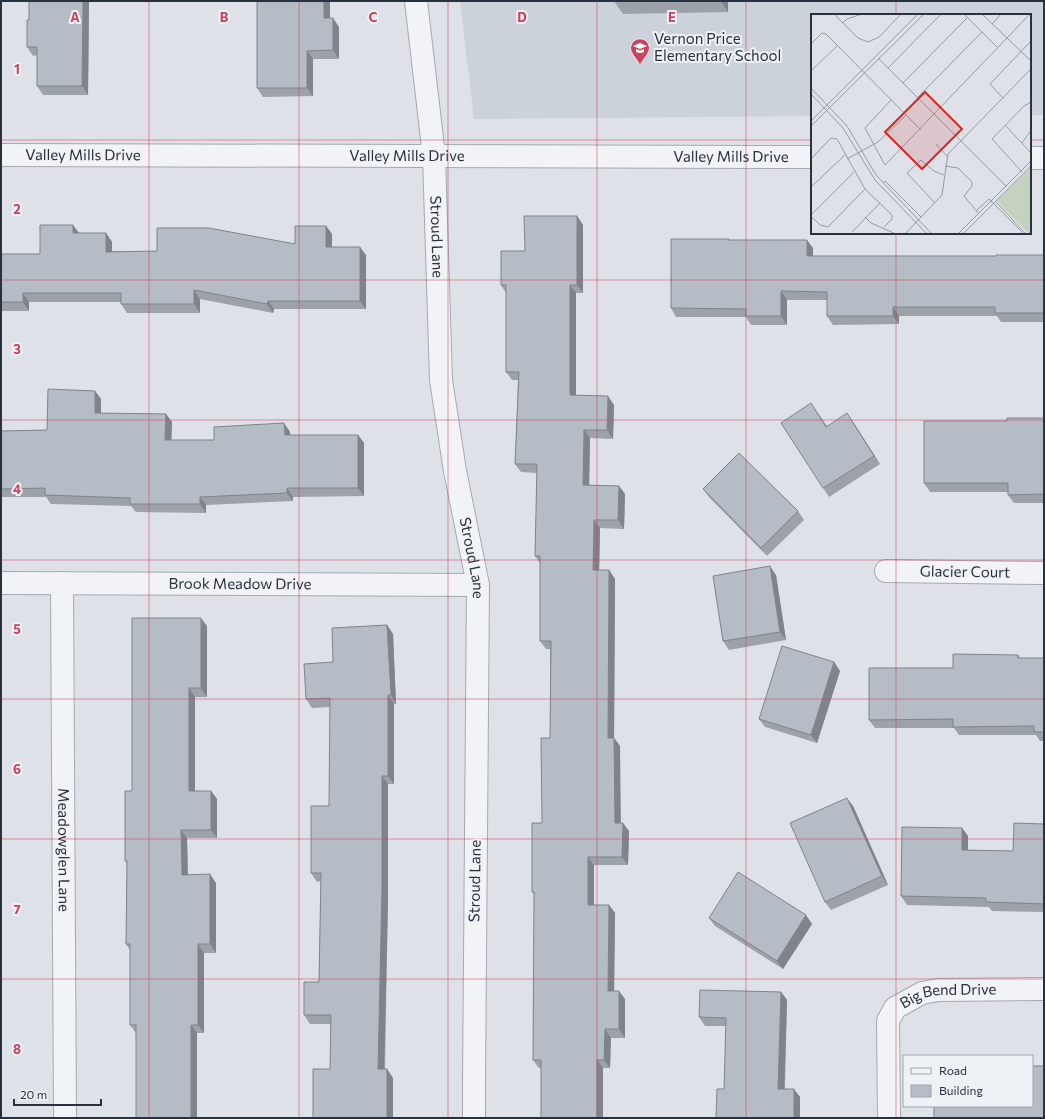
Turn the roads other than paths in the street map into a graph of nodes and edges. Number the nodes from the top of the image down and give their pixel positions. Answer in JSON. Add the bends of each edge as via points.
{"nodes":[{"id":1,"x":416,"y":1,"type":"edge"},
{"id":2,"x":1,"y":155,"type":"edge"},
{"id":3,"x":434,"y":156,"type":"junction"},
{"id":4,"x":811,"y":157,"type":"edge"},
{"id":5,"x":1031,"y":158,"type":"edge"},
{"id":6,"x":1044,"y":158,"type":"edge"},
{"id":7,"x":886,"y":571,"type":"dead end"},
{"id":8,"x":1044,"y":573,"type":"edge"},
{"id":9,"x":1,"y":583,"type":"edge"},
{"id":10,"x":62,"y":583,"type":"junction"},
{"id":11,"x":478,"y":585,"type":"junction"},
{"id":12,"x":1044,"y":989,"type":"edge"},
{"id":13,"x":65,"y":1118,"type":"edge"},
{"id":14,"x":474,"y":1118,"type":"edge"},
{"id":15,"x":889,"y":1118,"type":"edge"}],
"edges":[{"from":1,"to":3,"type":"street","name":"Stroud Lane"},
{"from":2,"to":3,"type":"street","name":"Valley Mills Drive"},
{"from":3,"to":4,"type":"street","name":"Valley Mills Drive"},
{"from":3,"to":11,"type":"street","name":"Stroud Lane","via":[[441,380],[455,471]]},
{"from":5,"to":6,"type":"street"},
{"from":7,"to":8,"type":"street","name":"Glacier Court"},
{"from":9,"to":10,"type":"street","name":"Brook Meadow Drive"},
{"from":10,"to":11,"type":"street","name":"Brook Meadow Drive"},
{"from":10,"to":13,"type":"street","name":"Meadowglen Lane"},
{"from":11,"to":14,"type":"street","name":"Stroud Lane"},
{"from":12,"to":15,"type":"street","name":"Big Bend Drive","via":[[938,990],[922,993],[894,1008],[888,1021]]}]}
